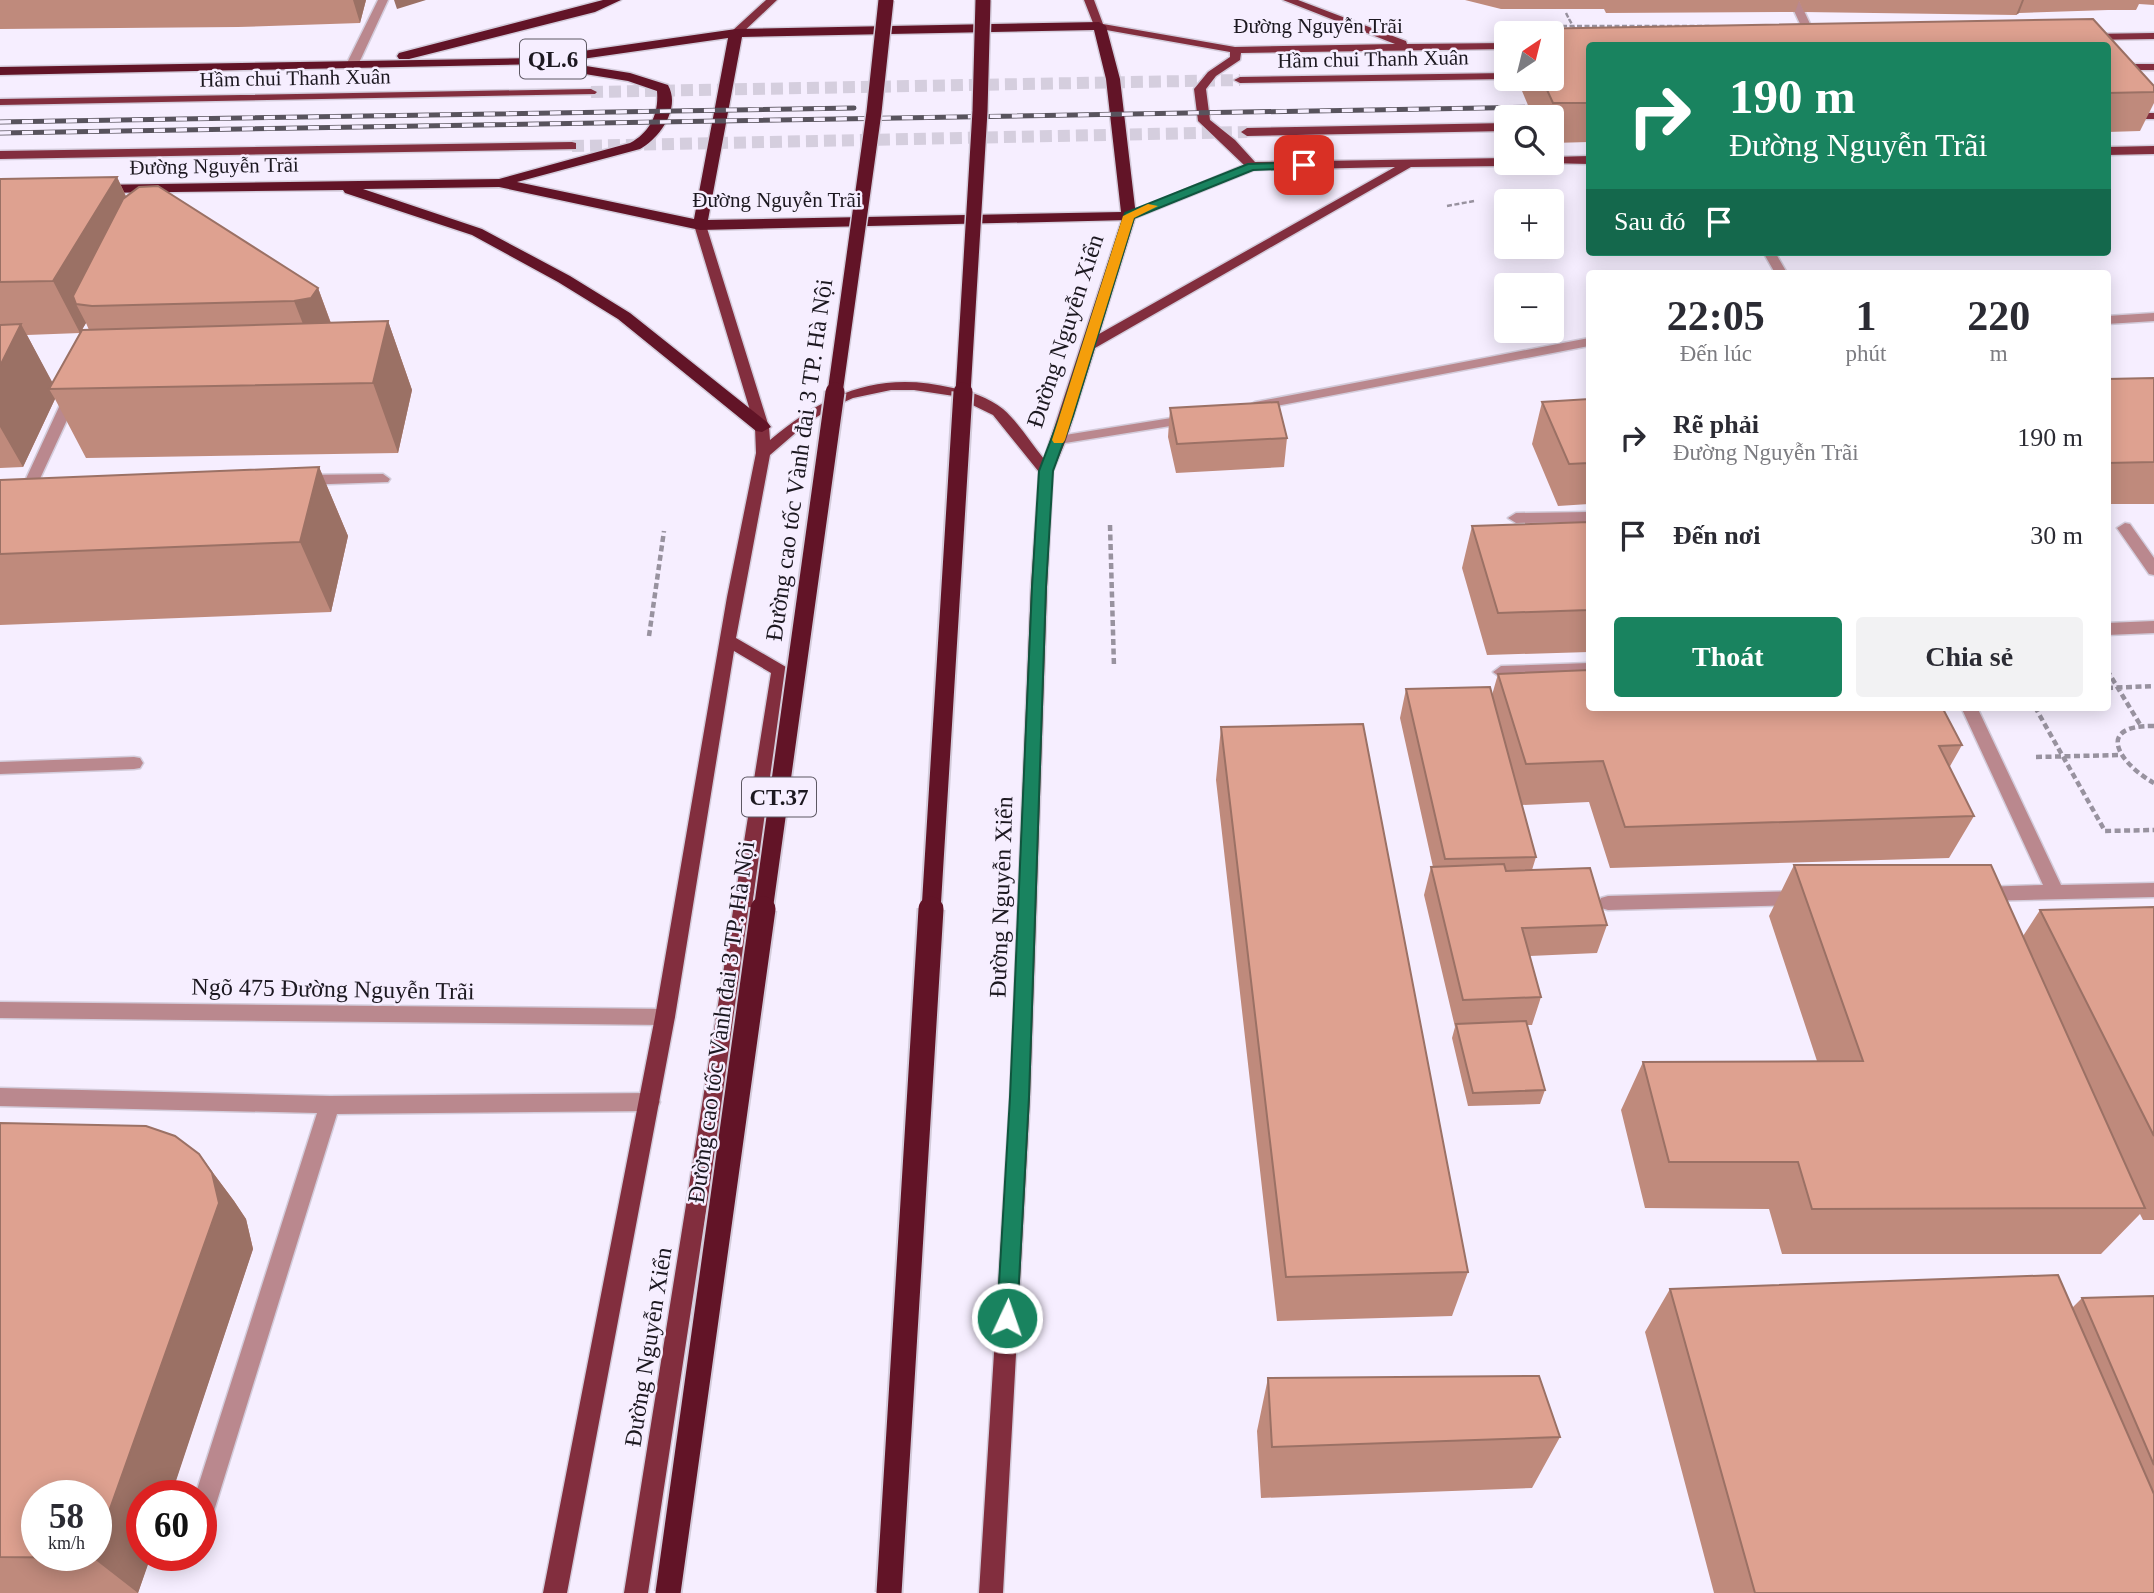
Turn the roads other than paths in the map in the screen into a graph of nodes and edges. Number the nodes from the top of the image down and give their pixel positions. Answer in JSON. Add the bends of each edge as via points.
{"nodes":[{"id":1,"x":383,"y":0,"type":"edge"},
{"id":2,"x":615,"y":0,"type":"edge"},
{"id":3,"x":772,"y":0,"type":"edge"},
{"id":4,"x":886,"y":0,"type":"edge"},
{"id":5,"x":983,"y":0,"type":"edge"},
{"id":6,"x":1089,"y":0,"type":"edge"},
{"id":7,"x":1288,"y":0,"type":"edge"},
{"id":8,"x":1794,"y":0,"type":"edge"},
{"id":9,"x":1099,"y":26,"type":"junction"},
{"id":10,"x":736,"y":33,"type":"junction"},
{"id":11,"x":2154,"y":36,"type":"edge"},
{"id":12,"x":2072,"y":37,"type":"edge"},
{"id":13,"x":1799,"y":41,"type":"edge"},
{"id":14,"x":1813,"y":41,"type":"junction"},
{"id":15,"x":1827,"y":41,"type":"edge"},
{"id":16,"x":1494,"y":46,"type":"edge"},
{"id":17,"x":1411,"y":47,"type":"junction"},
{"id":18,"x":1235,"y":50,"type":"junction"},
{"id":19,"x":534,"y":62,"type":"junction"},
{"id":20,"x":352,"y":65,"type":"junction"},
{"id":21,"x":368,"y":65,"type":"junction"},
{"id":22,"x":2154,"y":66,"type":"edge"},
{"id":23,"x":2111,"y":67,"type":"edge"},
{"id":24,"x":0,"y":71,"type":"edge"},
{"id":25,"x":1494,"y":76,"type":"edge"},
{"id":26,"x":1240,"y":80,"type":"tunnel mouth"},
{"id":27,"x":591,"y":92,"type":"tunnel mouth"},
{"id":28,"x":0,"y":102,"type":"edge"},
{"id":29,"x":2111,"y":116,"type":"edge"},
{"id":30,"x":2154,"y":116,"type":"edge"},
{"id":31,"x":1494,"y":127,"type":"edge"},
{"id":32,"x":1247,"y":131,"type":"tunnel mouth"},
{"id":33,"x":572,"y":146,"type":"tunnel mouth"},
{"id":34,"x":2154,"y":150,"type":"edge"},
{"id":35,"x":2111,"y":151,"type":"edge"},
{"id":36,"x":0,"y":155,"type":"edge"},
{"id":37,"x":1586,"y":160,"type":"edge"},
{"id":38,"x":1564,"y":161,"type":"edge"},
{"id":39,"x":1494,"y":162,"type":"edge"},
{"id":40,"x":1410,"y":163,"type":"junction"},
{"id":41,"x":1252,"y":166,"type":"junction"},
{"id":42,"x":499,"y":183,"type":"junction"},
{"id":43,"x":335,"y":186,"type":"junction"},
{"id":44,"x":78,"y":189,"type":"edge"},
{"id":45,"x":1129,"y":216,"type":"junction"},
{"id":46,"x":700,"y":225,"type":"junction"},
{"id":47,"x":2154,"y":317,"type":"edge"},
{"id":48,"x":2111,"y":320,"type":"edge"},
{"id":49,"x":1586,"y":343,"type":"edge"},
{"id":50,"x":1090,"y":345,"type":"junction"},
{"id":51,"x":77,"y":384,"type":"edge"},
{"id":52,"x":1237,"y":410,"type":"edge"},
{"id":53,"x":1210,"y":415,"type":"edge"},
{"id":54,"x":762,"y":427,"type":"junction"},
{"id":55,"x":1059,"y":440,"type":"junction"},
{"id":56,"x":763,"y":453,"type":"junction"},
{"id":57,"x":1046,"y":471,"type":"junction"},
{"id":58,"x":383,"y":479,"type":"dead end"},
{"id":59,"x":288,"y":480,"type":"edge"},
{"id":60,"x":32,"y":483,"type":"edge"},
{"id":61,"x":1586,"y":517,"type":"edge"},
{"id":62,"x":1516,"y":518,"type":"dead end"},
{"id":63,"x":2125,"y":528,"type":"dead end"},
{"id":64,"x":2154,"y":570,"type":"edge"},
{"id":65,"x":2154,"y":627,"type":"edge"},
{"id":66,"x":2111,"y":629,"type":"edge"},
{"id":67,"x":728,"y":640,"type":"junction"},
{"id":68,"x":1586,"y":669,"type":"edge"},
{"id":69,"x":1501,"y":672,"type":"edge"},
{"id":70,"x":1971,"y":711,"type":"edge"},
{"id":71,"x":134,"y":763,"type":"dead end"},
{"id":72,"x":0,"y":768,"type":"edge"},
{"id":73,"x":2154,"y":890,"type":"edge"},
{"id":74,"x":2055,"y":892,"type":"junction"},
{"id":75,"x":1959,"y":894,"type":"edge"},
{"id":76,"x":1822,"y":898,"type":"edge"},
{"id":77,"x":1608,"y":903,"type":"dead end"},
{"id":78,"x":0,"y":1010,"type":"edge"},
{"id":79,"x":665,"y":1017,"type":"junction"},
{"id":80,"x":0,"y":1097,"type":"edge"},
{"id":81,"x":650,"y":1102,"type":"junction"},
{"id":82,"x":330,"y":1105,"type":"junction"},
{"id":83,"x":212,"y":1480,"type":"edge"},
{"id":84,"x":555,"y":1593,"type":"edge"},
{"id":85,"x":636,"y":1593,"type":"edge"},
{"id":86,"x":668,"y":1593,"type":"edge"},
{"id":87,"x":889,"y":1593,"type":"edge"},
{"id":88,"x":991,"y":1593,"type":"edge"}],
"edges":[{"from":1,"to":20,"type":"street"},
{"from":2,"to":21,"type":"highway"},
{"from":3,"to":10,"type":"main road"},
{"from":4,"to":86,"type":"highway","name":"Đường cao tốc Vành đai 3 TP. Hà Nội","number":"CT.37","bridge":true},
{"from":5,"to":87,"type":"highway","bridge":true},
{"from":6,"to":9,"type":"main road"},
{"from":7,"to":17,"type":"main road"},
{"from":8,"to":14,"type":"street"},
{"from":9,"to":10,"type":"highway","name":"Đường Nguyễn Trãi"},
{"from":9,"to":18,"type":"main road","name":"Đường Nguyễn Trãi"},
{"from":9,"to":45,"type":"highway","via":[[1112,79]]},
{"from":10,"to":19,"type":"highway","name":"Đường Nguyễn Trãi","number":"QL.6"},
{"from":10,"to":46,"type":"highway","name":"Đường Nguyễn Xiển"},
{"from":11,"to":12,"type":"main road"},
{"from":13,"to":14,"type":"main road"},
{"from":14,"to":15,"type":"main road"},
{"from":16,"to":17,"type":"main road","name":"Đường Nguyễn Trãi"},
{"from":17,"to":18,"type":"main road","name":"Đường Nguyễn Trãi"},
{"from":18,"to":41,"type":"main road","via":[[1236,58],[1212,74],[1200,89],[1204,121]]},
{"from":19,"to":21,"type":"highway","name":"Đường Nguyễn Trãi","number":"QL.6"},
{"from":19,"to":42,"type":"highway","via":[[656,84],[665,91],[659,127],[635,146]]},
{"from":20,"to":21,"type":"highway","name":"Đường Nguyễn Trãi","number":"QL.6"},
{"from":20,"to":24,"type":"highway","name":"Đường Nguyễn Trãi","number":"QL.6"},
{"from":22,"to":23,"type":"main road"},
{"from":25,"to":26,"type":"main road","name":"Hầm chui Thanh Xuân"},
{"from":27,"to":28,"type":"main road","name":"Hầm chui Thanh Xuân"},
{"from":29,"to":30,"type":"main road"},
{"from":31,"to":32,"type":"main road"},
{"from":33,"to":36,"type":"main road"},
{"from":34,"to":35,"type":"main road"},
{"from":37,"to":38,"type":"main road"},
{"from":39,"to":40,"type":"main road","name":"Đường Nguyễn Trãi"},
{"from":40,"to":41,"type":"main road","name":"Đường Nguyễn Trãi"},
{"from":40,"to":50,"type":"main road"},
{"from":41,"to":45,"type":"main road","name":"Đường Nguyễn Trãi"},
{"from":42,"to":43,"type":"highway","name":"Đường Nguyễn Trãi"},
{"from":42,"to":46,"type":"highway","name":"Đường Nguyễn Trãi"},
{"from":43,"to":44,"type":"highway","name":"Đường Nguyễn Trãi","via":[[166,194]]},
{"from":43,"to":54,"type":"highway","via":[[477,232],[564,279],[624,316]]},
{"from":45,"to":46,"type":"highway","name":"Đường Nguyễn Trãi"},
{"from":45,"to":50,"type":"main road","name":"Đường Nguyễn Xiển"},
{"from":46,"to":54,"type":"main road","name":"Đường Nguyễn Xiển"},
{"from":47,"to":48,"type":"street"},
{"from":49,"to":52,"type":"street"},
{"from":50,"to":55,"type":"main road","name":"Đường Nguyễn Xiển"},
{"from":51,"to":60,"type":"street"},
{"from":53,"to":55,"type":"street"},
{"from":54,"to":56,"type":"main road","name":"Đường Nguyễn Xiển"},
{"from":55,"to":57,"type":"main road","name":"Đường Nguyễn Xiển"},
{"from":56,"to":57,"type":"main road","via":[[827,404],[869,389],[922,386],[964,394],[998,412]]},
{"from":56,"to":67,"type":"main road","name":"Đường Nguyễn Xiển"},
{"from":57,"to":88,"type":"main road","name":"Đường Nguyễn Xiển","via":[[1020,1097]]},
{"from":58,"to":59,"type":"street"},
{"from":61,"to":62,"type":"street"},
{"from":63,"to":64,"type":"street"},
{"from":65,"to":66,"type":"street"},
{"from":67,"to":79,"type":"main road","name":"Đường Nguyễn Xiển"},
{"from":67,"to":85,"type":"main road","name":"Đường Nguyễn Xiển","via":[[780,671]]},
{"from":68,"to":69,"type":"street"},
{"from":70,"to":74,"type":"street"},
{"from":71,"to":72,"type":"street"},
{"from":73,"to":74,"type":"street"},
{"from":74,"to":75,"type":"street"},
{"from":76,"to":77,"type":"street"},
{"from":78,"to":79,"type":"street","name":"Ngõ 475 Đường Nguyễn Trãi"},
{"from":79,"to":81,"type":"main road","name":"Đường Nguyễn Xiển"},
{"from":80,"to":82,"type":"street"},
{"from":81,"to":82,"type":"street"},
{"from":81,"to":84,"type":"main road","name":"Đường Nguyễn Xiển"},
{"from":82,"to":83,"type":"street"}]}
